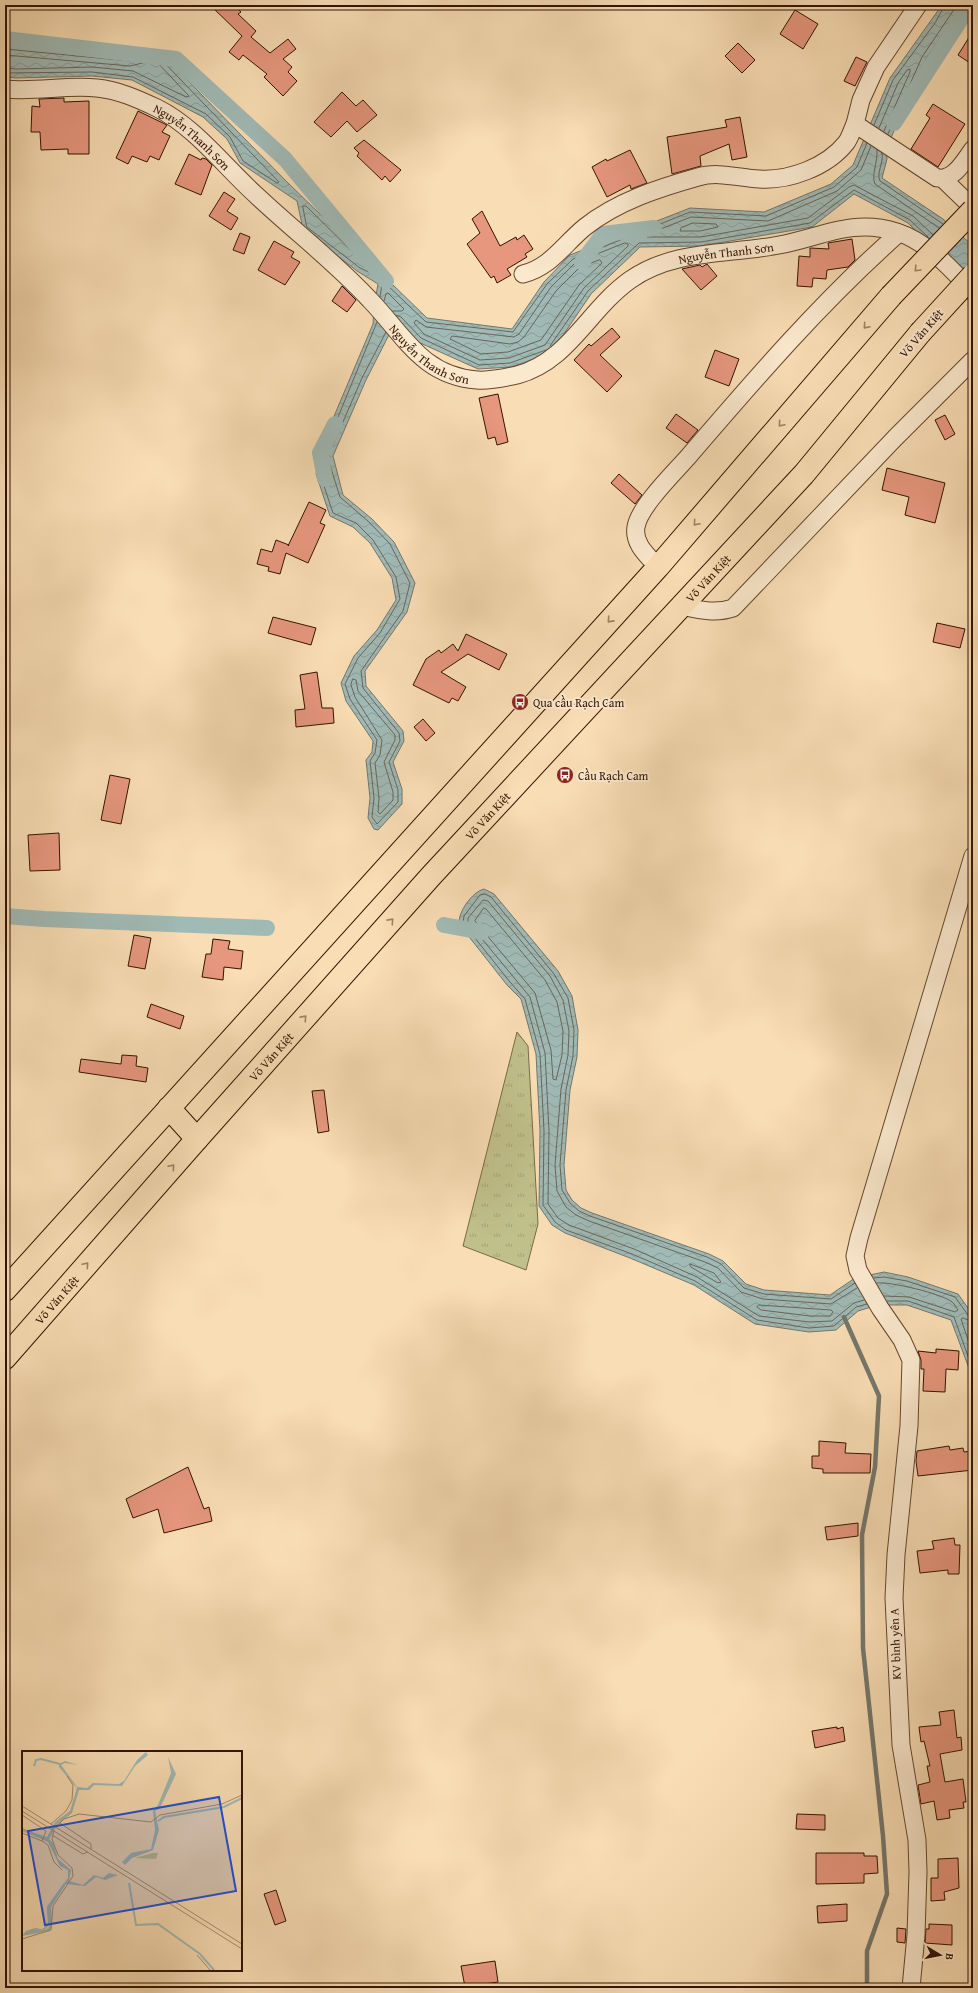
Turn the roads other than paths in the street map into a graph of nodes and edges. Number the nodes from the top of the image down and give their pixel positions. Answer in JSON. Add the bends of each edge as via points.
{"nodes":[{"id":1,"x":918,"y":5,"type":"edge"},
{"id":2,"x":5,"y":89,"type":"edge"},
{"id":3,"x":860,"y":127,"type":"junction"},
{"id":4,"x":973,"y":149,"type":"edge"},
{"id":5,"x":943,"y":179,"type":"junction"},
{"id":6,"x":973,"y":209,"type":"edge"},
{"id":7,"x":899,"y":233,"type":"junction"},
{"id":8,"x":523,"y":274,"type":"dead end"},
{"id":9,"x":973,"y":276,"type":"edge"},
{"id":10,"x":973,"y":292,"type":"edge"},
{"id":11,"x":973,"y":360,"type":"edge"},
{"id":12,"x":658,"y":567,"type":"junction"},
{"id":13,"x":682,"y":606,"type":"junction"},
{"id":14,"x":973,"y":856,"type":"edge"},
{"id":15,"x":169,"y":1108,"type":"junction"},
{"id":16,"x":197,"y":1139,"type":"junction"},
{"id":17,"x":5,"y":1290,"type":"edge"},
{"id":18,"x":5,"y":1358,"type":"edge"},
{"id":19,"x":911,"y":1988,"type":"edge"}],
"edges":[{"from":1,"to":3,"type":"street","via":[[876,66],[861,100]]},
{"from":2,"to":7,"type":"street","name":"Nguyễn Thanh Sơn","via":[[95,88],[131,96],[177,120],[336,266],[372,301],[399,336],[424,360],[439,370],[475,380],[505,378],[528,372],[546,363],[577,335],[618,290],[640,274],[672,260],[692,255],[779,245],[860,226]]},
{"from":3,"to":5,"type":"street","via":[[930,175]]},
{"from":3,"to":8,"type":"street","via":[[836,153],[805,171],[792,175],[761,179],[704,175],[656,189],[623,204],[585,228],[543,266]]},
{"from":4,"to":5,"type":"street","via":[[954,174]]},
{"from":5,"to":6,"type":"street"},
{"from":6,"to":12,"type":"main road","one_way":true,"bridge":true,"via":[[891,296]]},
{"from":7,"to":10,"type":"street","name":"Nguyễn Thanh Sơn","via":[[920,243],[943,261]]},
{"from":7,"to":12,"type":"street","via":[[830,298],[712,428],[645,508],[636,526],[636,539]]},
{"from":9,"to":13,"type":"main road","name":"Võ Văn Kiệt","bridge":true,"via":[[920,333],[804,474]]},
{"from":11,"to":13,"type":"street","via":[[733,608],[722,612]]},
{"from":12,"to":15,"type":"main road","one_way":true},
{"from":16,"to":13,"type":"main road","name":"Võ Văn Kiệt","one_way":true,"via":[[431,876]]},
{"from":14,"to":19,"type":"street","name":"KV bình yên A","via":[[855,1256],[858,1270],[907,1350],[912,1372],[894,1598],[901,1745],[917,1840],[916,1935]]},
{"from":15,"to":16,"type":"main road"},
{"from":15,"to":17,"type":"main road"},
{"from":18,"to":16,"type":"main road","name":"Võ Văn Kiệt","one_way":true}]}
